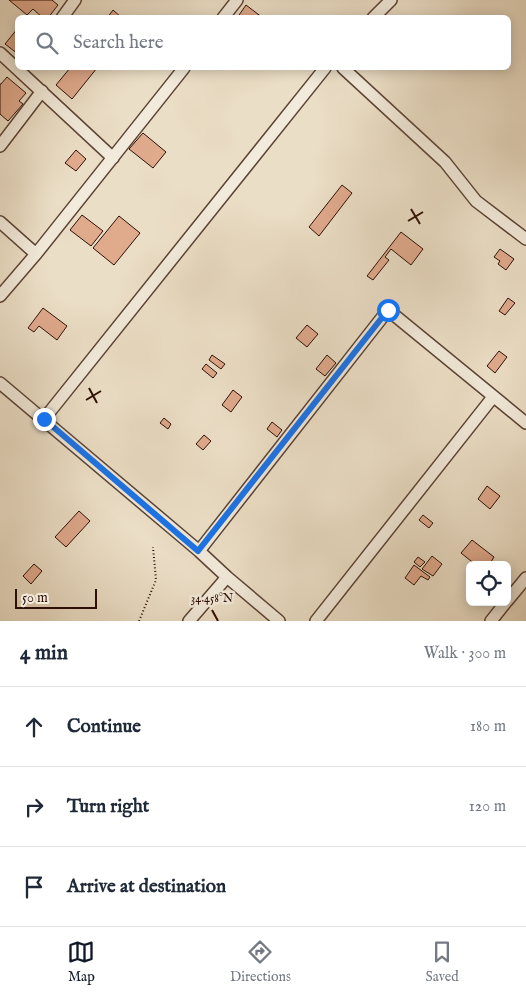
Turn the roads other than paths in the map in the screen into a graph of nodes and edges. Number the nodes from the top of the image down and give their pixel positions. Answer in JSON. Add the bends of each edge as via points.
{"nodes":[{"id":1,"x":75,"y":0,"type":"edge"},
{"id":2,"x":237,"y":0,"type":"edge"},
{"id":3,"x":391,"y":0,"type":"edge"},
{"id":4,"x":64,"y":15,"type":"edge"},
{"id":5,"x":225,"y":15,"type":"edge"},
{"id":6,"x":376,"y":15,"type":"edge"},
{"id":7,"x":0,"y":53,"type":"edge"},
{"id":8,"x":15,"y":64,"type":"edge"},
{"id":9,"x":22,"y":70,"type":"edge"},
{"id":10,"x":182,"y":70,"type":"edge"},
{"id":11,"x":323,"y":70,"type":"edge"},
{"id":12,"x":345,"y":70,"type":"edge"},
{"id":13,"x":42,"y":91,"type":"junction"},
{"id":14,"x":0,"y":146,"type":"edge"},
{"id":15,"x":113,"y":158,"type":"junction"},
{"id":16,"x":0,"y":222,"type":"edge"},
{"id":17,"x":526,"y":239,"type":"edge"},
{"id":18,"x":36,"y":254,"type":"junction"},
{"id":19,"x":0,"y":296,"type":"edge"},
{"id":20,"x":0,"y":383,"type":"edge"},
{"id":21,"x":493,"y":396,"type":"junction"},
{"id":22,"x":44,"y":419,"type":"junction"},
{"id":23,"x":526,"y":423,"type":"edge"},
{"id":24,"x":198,"y":551,"type":"junction"},
{"id":25,"x":227,"y":577,"type":"junction"},
{"id":26,"x":526,"y":578,"type":"edge"},
{"id":27,"x":511,"y":597,"type":"edge"},
{"id":28,"x":504,"y":606,"type":"edge"},
{"id":29,"x":189,"y":621,"type":"edge"},
{"id":30,"x":279,"y":621,"type":"edge"},
{"id":31,"x":316,"y":621,"type":"edge"},
{"id":32,"x":491,"y":621,"type":"edge"}],
"edges":[{"from":1,"to":4,"type":"street"},
{"from":2,"to":5,"type":"street"},
{"from":3,"to":6,"type":"street"},
{"from":7,"to":8,"type":"street"},
{"from":9,"to":13,"type":"street"},
{"from":10,"to":15,"type":"street"},
{"from":11,"to":22,"type":"street"},
{"from":12,"to":17,"type":"street","via":[[445,162],[476,201]]},
{"from":13,"to":14,"type":"street"},
{"from":13,"to":15,"type":"street"},
{"from":15,"to":18,"type":"street"},
{"from":16,"to":18,"type":"street"},
{"from":18,"to":19,"type":"street"},
{"from":20,"to":22,"type":"street"},
{"from":21,"to":23,"type":"street"},
{"from":21,"to":24,"type":"street","via":[[388,310]]},
{"from":21,"to":31,"type":"street"},
{"from":22,"to":24,"type":"street"},
{"from":24,"to":25,"type":"street"},
{"from":25,"to":29,"type":"street"},
{"from":25,"to":30,"type":"street"},
{"from":26,"to":27,"type":"street"},
{"from":28,"to":32,"type":"street"}]}
